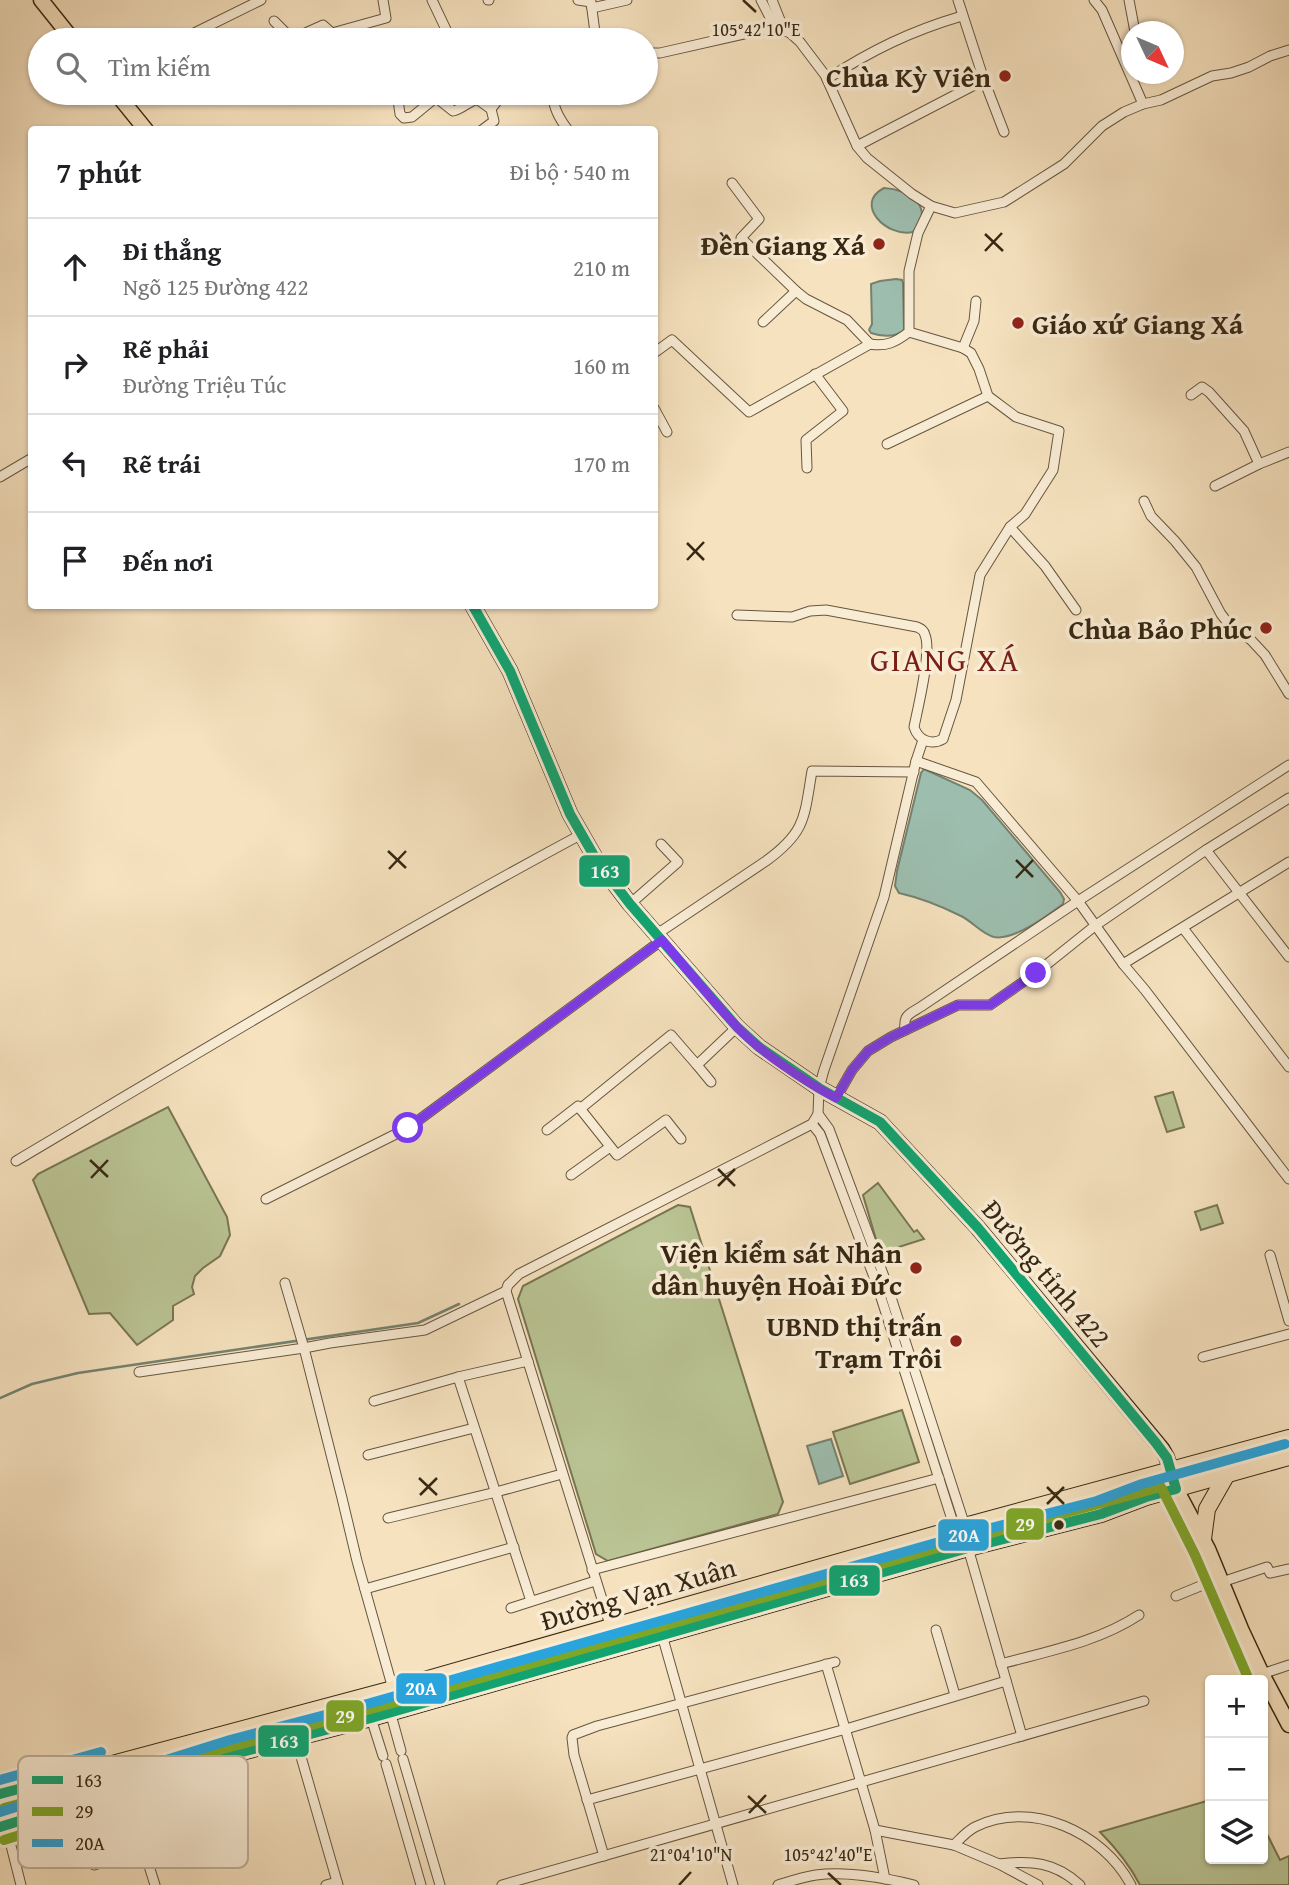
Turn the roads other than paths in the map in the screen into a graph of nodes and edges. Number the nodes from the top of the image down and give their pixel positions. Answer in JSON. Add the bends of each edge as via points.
{"nodes":[{"id":1,"x":41,"y":0,"type":"edge"},
{"id":2,"x":261,"y":0,"type":"edge"},
{"id":3,"x":383,"y":0,"type":"edge"},
{"id":4,"x":432,"y":0,"type":"edge"},
{"id":5,"x":578,"y":0,"type":"edge"},
{"id":6,"x":627,"y":0,"type":"edge"},
{"id":7,"x":761,"y":0,"type":"edge"},
{"id":8,"x":772,"y":0,"type":"edge"},
{"id":9,"x":958,"y":0,"type":"edge"},
{"id":10,"x":1094,"y":0,"type":"edge"},
{"id":11,"x":1129,"y":0,"type":"edge"},
{"id":12,"x":592,"y":8,"type":"junction"},
{"id":13,"x":962,"y":16,"type":"junction"},
{"id":14,"x":274,"y":21,"type":"dead end"},
{"id":15,"x":1133,"y":21,"type":"edge"},
{"id":16,"x":775,"y":27,"type":"junction"},
{"id":17,"x":63,"y":28,"type":"edge"},
{"id":18,"x":204,"y":28,"type":"edge"},
{"id":19,"x":281,"y":28,"type":"edge"},
{"id":20,"x":350,"y":28,"type":"edge"},
{"id":21,"x":446,"y":28,"type":"edge"},
{"id":22,"x":594,"y":28,"type":"edge"},
{"id":23,"x":790,"y":33,"type":"junction"},
{"id":24,"x":1289,"y":50,"type":"edge"},
{"id":25,"x":658,"y":53,"type":"edge"},
{"id":26,"x":827,"y":79,"type":"junction"},
{"id":27,"x":984,"y":80,"type":"junction"},
{"id":28,"x":1143,"y":104,"type":"junction"},
{"id":29,"x":126,"y":105,"type":"edge"},
{"id":30,"x":399,"y":105,"type":"edge"},
{"id":31,"x":427,"y":105,"type":"edge"},
{"id":32,"x":446,"y":105,"type":"edge"},
{"id":33,"x":466,"y":105,"type":"edge"},
{"id":34,"x":485,"y":105,"type":"edge"},
{"id":35,"x":494,"y":105,"type":"edge"},
{"id":36,"x":553,"y":105,"type":"edge"},
{"id":37,"x":491,"y":109,"type":"junction"},
{"id":38,"x":143,"y":126,"type":"edge"},
{"id":39,"x":487,"y":126,"type":"edge"},
{"id":40,"x":565,"y":126,"type":"edge"},
{"id":41,"x":1004,"y":132,"type":"dead end"},
{"id":42,"x":857,"y":146,"type":"junction"},
{"id":43,"x":732,"y":183,"type":"dead end"},
{"id":44,"x":931,"y":206,"type":"junction"},
{"id":45,"x":796,"y":291,"type":"junction"},
{"id":46,"x":976,"y":301,"type":"dead end"},
{"id":47,"x":762,"y":322,"type":"dead end"},
{"id":48,"x":909,"y":332,"type":"junction"},
{"id":49,"x":870,"y":344,"type":"junction"},
{"id":50,"x":963,"y":348,"type":"junction"},
{"id":51,"x":658,"y":350,"type":"edge"},
{"id":52,"x":815,"y":374,"type":"junction"},
{"id":53,"x":1191,"y":395,"type":"dead end"},
{"id":54,"x":988,"y":396,"type":"junction"},
{"id":55,"x":658,"y":415,"type":"edge"},
{"id":56,"x":667,"y":432,"type":"dead end"},
{"id":57,"x":887,"y":444,"type":"dead end"},
{"id":58,"x":1289,"y":452,"type":"edge"},
{"id":59,"x":28,"y":460,"type":"edge"},
{"id":60,"x":1259,"y":464,"type":"junction"},
{"id":61,"x":807,"y":468,"type":"dead end"},
{"id":62,"x":0,"y":477,"type":"edge"},
{"id":63,"x":1215,"y":486,"type":"dead end"},
{"id":64,"x":1144,"y":501,"type":"dead end"},
{"id":65,"x":1010,"y":527,"type":"junction"},
{"id":66,"x":475,"y":609,"type":"edge"},
{"id":67,"x":1076,"y":610,"type":"dead end"},
{"id":68,"x":737,"y":615,"type":"dead end"},
{"id":69,"x":1289,"y":694,"type":"edge"},
{"id":70,"x":923,"y":740,"type":"junction"},
{"id":71,"x":916,"y":761,"type":"junction"},
{"id":72,"x":1289,"y":765,"type":"edge"},
{"id":73,"x":914,"y":772,"type":"junction"},
{"id":74,"x":1289,"y":798,"type":"edge"},
{"id":75,"x":582,"y":834,"type":"junction"},
{"id":76,"x":661,"y":844,"type":"dead end"},
{"id":77,"x":1206,"y":850,"type":"junction"},
{"id":78,"x":1289,"y":862,"type":"edge"},
{"id":79,"x":1238,"y":894,"type":"junction"},
{"id":80,"x":1078,"y":901,"type":"junction"},
{"id":81,"x":630,"y":904,"type":"junction"},
{"id":82,"x":1096,"y":925,"type":"junction"},
{"id":83,"x":1183,"y":928,"type":"junction"},
{"id":84,"x":659,"y":937,"type":"junction"},
{"id":85,"x":1289,"y":957,"type":"edge"},
{"id":86,"x":1123,"y":964,"type":"junction"},
{"id":87,"x":946,"y":990,"type":"junction"},
{"id":88,"x":958,"y":1005,"type":"junction"},
{"id":89,"x":737,"y":1027,"type":"junction"},
{"id":90,"x":905,"y":1030,"type":"junction"},
{"id":91,"x":697,"y":1065,"type":"junction"},
{"id":92,"x":1289,"y":1067,"type":"edge"},
{"id":93,"x":710,"y":1082,"type":"dead end"},
{"id":94,"x":819,"y":1088,"type":"junction"},
{"id":95,"x":836,"y":1098,"type":"junction"},
{"id":96,"x":580,"y":1110,"type":"junction"},
{"id":97,"x":818,"y":1114,"type":"junction"},
{"id":98,"x":812,"y":1124,"type":"junction"},
{"id":99,"x":547,"y":1130,"type":"dead end"},
{"id":100,"x":681,"y":1139,"type":"dead end"},
{"id":101,"x":610,"y":1147,"type":"junction"},
{"id":102,"x":16,"y":1161,"type":"dead end"},
{"id":103,"x":571,"y":1175,"type":"dead end"},
{"id":104,"x":1289,"y":1180,"type":"edge"},
{"id":105,"x":266,"y":1199,"type":"dead end"},
{"id":106,"x":1270,"y":1255,"type":"dead end"},
{"id":107,"x":285,"y":1283,"type":"dead end"},
{"id":108,"x":506,"y":1291,"type":"junction"},
{"id":109,"x":1289,"y":1321,"type":"edge"},
{"id":110,"x":1289,"y":1334,"type":"edge"},
{"id":111,"x":304,"y":1348,"type":"junction"},
{"id":112,"x":1203,"y":1357,"type":"dead end"},
{"id":113,"x":528,"y":1362,"type":"junction"},
{"id":114,"x":139,"y":1372,"type":"dead end"},
{"id":115,"x":457,"y":1377,"type":"junction"},
{"id":116,"x":374,"y":1401,"type":"dead end"},
{"id":117,"x":474,"y":1427,"type":"junction"},
{"id":118,"x":1289,"y":1438,"type":"edge"},
{"id":119,"x":369,"y":1455,"type":"dead end"},
{"id":120,"x":1289,"y":1457,"type":"edge"},
{"id":121,"x":1170,"y":1470,"type":"junction"},
{"id":122,"x":562,"y":1474,"type":"junction"},
{"id":123,"x":1227,"y":1474,"type":"junction"},
{"id":124,"x":939,"y":1478,"type":"junction"},
{"id":125,"x":1176,"y":1489,"type":"junction"},
{"id":126,"x":496,"y":1492,"type":"junction"},
{"id":127,"x":388,"y":1518,"type":"dead end"},
{"id":128,"x":960,"y":1528,"type":"junction"},
{"id":129,"x":1203,"y":1539,"type":"junction"},
{"id":130,"x":514,"y":1547,"type":"junction"},
{"id":131,"x":968,"y":1548,"type":"junction"},
{"id":132,"x":1289,"y":1569,"type":"edge"},
{"id":133,"x":592,"y":1570,"type":"junction"},
{"id":134,"x":787,"y":1577,"type":"junction"},
{"id":135,"x":1221,"y":1580,"type":"junction"},
{"id":136,"x":595,"y":1581,"type":"junction"},
{"id":137,"x":365,"y":1588,"type":"junction"},
{"id":138,"x":1176,"y":1596,"type":"dead end"},
{"id":139,"x":794,"y":1598,"type":"junction"},
{"id":140,"x":531,"y":1601,"type":"junction"},
{"id":141,"x":512,"y":1608,"type":"dead end"},
{"id":142,"x":1139,"y":1615,"type":"dead end"},
{"id":143,"x":611,"y":1628,"type":"junction"},
{"id":144,"x":936,"y":1630,"type":"dead end"},
{"id":145,"x":662,"y":1634,"type":"junction"},
{"id":146,"x":1001,"y":1664,"type":"junction"},
{"id":147,"x":1289,"y":1665,"type":"edge"},
{"id":148,"x":1262,"y":1674,"type":"junction"},
{"id":149,"x":1006,"y":1681,"type":"junction"},
{"id":150,"x":393,"y":1689,"type":"junction"},
{"id":151,"x":955,"y":1695,"type":"junction"},
{"id":152,"x":1144,"y":1701,"type":"dead end"},
{"id":153,"x":681,"y":1704,"type":"junction"},
{"id":154,"x":390,"y":1711,"type":"junction"},
{"id":155,"x":371,"y":1718,"type":"junction"},
{"id":156,"x":1289,"y":1725,"type":"edge"},
{"id":157,"x":846,"y":1730,"type":"junction"},
{"id":158,"x":295,"y":1736,"type":"junction"},
{"id":159,"x":1022,"y":1736,"type":"junction"},
{"id":160,"x":142,"y":1756,"type":"edge"},
{"id":161,"x":229,"y":1756,"type":"edge"},
{"id":162,"x":699,"y":1770,"type":"junction"},
{"id":163,"x":861,"y":1782,"type":"junction"},
{"id":164,"x":18,"y":1789,"type":"edge"},
{"id":165,"x":0,"y":1794,"type":"edge"},
{"id":166,"x":587,"y":1800,"type":"junction"},
{"id":167,"x":0,"y":1810,"type":"edge"},
{"id":168,"x":715,"y":1824,"type":"junction"},
{"id":169,"x":3,"y":1826,"type":"edge"},
{"id":170,"x":875,"y":1830,"type":"junction"},
{"id":171,"x":954,"y":1845,"type":"junction"},
{"id":172,"x":604,"y":1856,"type":"junction"},
{"id":173,"x":999,"y":1864,"type":"junction"},
{"id":174,"x":150,"y":1868,"type":"edge"},
{"id":175,"x":890,"y":1881,"type":"edge"},
{"id":176,"x":522,"y":1882,"type":"edge"},
{"id":177,"x":338,"y":1883,"type":"edge"},
{"id":178,"x":22,"y":1885,"type":"edge"},
{"id":179,"x":155,"y":1885,"type":"edge"},
{"id":180,"x":326,"y":1885,"type":"edge"},
{"id":181,"x":421,"y":1885,"type":"edge"},
{"id":182,"x":439,"y":1885,"type":"edge"},
{"id":183,"x":502,"y":1885,"type":"edge"},
{"id":184,"x":733,"y":1885,"type":"edge"},
{"id":185,"x":778,"y":1885,"type":"edge"},
{"id":186,"x":914,"y":1885,"type":"edge"},
{"id":187,"x":1038,"y":1885,"type":"edge"},
{"id":188,"x":1080,"y":1885,"type":"edge"},
{"id":189,"x":1131,"y":1885,"type":"edge"}],
"edges":[{"from":1,"to":17,"type":"main road"},
{"from":2,"to":18,"type":"street"},
{"from":3,"to":20,"type":"street","via":[[386,18]]},
{"from":4,"to":21,"type":"street"},
{"from":5,"to":12,"type":"street","via":[[591,2]]},
{"from":6,"to":12,"type":"street"},
{"from":7,"to":16,"type":"street"},
{"from":8,"to":23,"type":"street"},
{"from":9,"to":13,"type":"street"},
{"from":10,"to":28,"type":"street"},
{"from":11,"to":15,"type":"street"},
{"from":12,"to":22,"type":"street"},
{"from":13,"to":26,"type":"street","via":[[899,38]]},
{"from":13,"to":27,"type":"street"},
{"from":14,"to":19,"type":"street"},
{"from":16,"to":23,"type":"street"},
{"from":16,"to":25,"type":"street"},
{"from":23,"to":26,"type":"street"},
{"from":24,"to":28,"type":"street"},
{"from":26,"to":42,"type":"street"},
{"from":27,"to":41,"type":"street"},
{"from":27,"to":42,"type":"street"},
{"from":28,"to":44,"type":"street","via":[[1102,126],[1064,164],[1004,202],[955,213]]},
{"from":29,"to":38,"type":"main road"},
{"from":30,"to":31,"type":"street","via":[[404,118]]},
{"from":32,"to":33,"type":"street","via":[[453,111]]},
{"from":34,"to":37,"type":"street"},
{"from":35,"to":37,"type":"street"},
{"from":36,"to":40,"type":"street"},
{"from":37,"to":39,"type":"street","via":[[494,121]]},
{"from":42,"to":44,"type":"street"},
{"from":43,"to":45,"type":"street","via":[[759,219],[741,238]]},
{"from":44,"to":48,"type":"street","via":[[918,233],[909,271]]},
{"from":45,"to":47,"type":"street"},
{"from":45,"to":49,"type":"street","via":[[846,320]]},
{"from":46,"to":50,"type":"street"},
{"from":48,"to":49,"type":"street","via":[[894,342]]},
{"from":48,"to":50,"type":"street"},
{"from":49,"to":52,"type":"street"},
{"from":50,"to":54,"type":"street","via":[[971,353]]},
{"from":51,"to":52,"type":"street","via":[[672,340],[750,412]]},
{"from":52,"to":61,"type":"street","via":[[843,411],[806,440]]},
{"from":53,"to":60,"type":"street","via":[[1202,387],[1209,392],[1244,431]]},
{"from":54,"to":57,"type":"street"},
{"from":54,"to":65,"type":"street","via":[[1016,417],[1059,431],[1053,470],[1025,514]]},
{"from":55,"to":56,"type":"street"},
{"from":58,"to":60,"type":"street"},
{"from":59,"to":62,"type":"street"},
{"from":60,"to":63,"type":"street"},
{"from":64,"to":69,"type":"street","via":[[1151,516],[1196,567],[1228,623],[1265,655]]},
{"from":65,"to":67,"type":"street"},
{"from":65,"to":70,"type":"street","via":[[980,575],[946,733],[937,743]]},
{"from":66,"to":75,"type":"main road","name":"Đường tỉnh 422","via":[[510,670]]},
{"from":68,"to":70,"type":"street","via":[[792,617],[826,610],[923,631],[926,659],[914,726]]},
{"from":70,"to":71,"type":"street"},
{"from":71,"to":73,"type":"street"},
{"from":71,"to":80,"type":"street","via":[[976,782]]},
{"from":72,"to":80,"type":"street"},
{"from":73,"to":84,"type":"street","via":[[812,771],[802,822],[792,840]]},
{"from":73,"to":94,"type":"street","via":[[884,897]]},
{"from":74,"to":77,"type":"street"},
{"from":75,"to":81,"type":"main road","name":"Đường tỉnh 422"},
{"from":75,"to":102,"type":"street"},
{"from":76,"to":81,"type":"street","via":[[678,862]]},
{"from":77,"to":79,"type":"street"},
{"from":77,"to":82,"type":"street"},
{"from":78,"to":79,"type":"street"},
{"from":79,"to":83,"type":"street"},
{"from":79,"to":85,"type":"street"},
{"from":80,"to":82,"type":"street"},
{"from":80,"to":87,"type":"street"},
{"from":81,"to":84,"type":"main road","name":"Đường tỉnh 422"},
{"from":82,"to":86,"type":"street"},
{"from":82,"to":88,"type":"street","via":[[990,1005]]},
{"from":83,"to":86,"type":"street"},
{"from":83,"to":92,"type":"street"},
{"from":84,"to":89,"type":"main road","name":"Đường tỉnh 422"},
{"from":84,"to":105,"type":"street","via":[[408,1128]]},
{"from":86,"to":104,"type":"street"},
{"from":87,"to":88,"type":"street"},
{"from":87,"to":90,"type":"street","via":[[906,1017]]},
{"from":88,"to":90,"type":"street"},
{"from":89,"to":91,"type":"street"},
{"from":89,"to":94,"type":"main road","name":"Đường tỉnh 422"},
{"from":90,"to":95,"type":"street","via":[[868,1051]]},
{"from":91,"to":93,"type":"street"},
{"from":91,"to":96,"type":"street","via":[[671,1035]]},
{"from":94,"to":95,"type":"main road","name":"Đường tỉnh 422"},
{"from":94,"to":97,"type":"street"},
{"from":95,"to":121,"type":"main road","name":"Đường tỉnh 422","via":[[880,1122],[978,1227],[1162,1449]]},
{"from":96,"to":99,"type":"street","via":[[578,1106]]},
{"from":96,"to":101,"type":"street"},
{"from":97,"to":98,"type":"street"},
{"from":97,"to":128,"type":"street","via":[[828,1129],[886,1282]]},
{"from":98,"to":108,"type":"street","via":[[519,1274]]},
{"from":98,"to":124,"type":"street","via":[[820,1134],[877,1285]]},
{"from":100,"to":101,"type":"street","via":[[666,1120],[617,1155]]},
{"from":101,"to":103,"type":"street"},
{"from":106,"to":109,"type":"street"},
{"from":107,"to":111,"type":"street"},
{"from":108,"to":111,"type":"street","via":[[425,1330]]},
{"from":108,"to":113,"type":"street"},
{"from":110,"to":112,"type":"street"},
{"from":111,"to":114,"type":"street"},
{"from":111,"to":137,"type":"street"},
{"from":113,"to":115,"type":"street"},
{"from":113,"to":122,"type":"street"},
{"from":115,"to":116,"type":"street"},
{"from":115,"to":117,"type":"street"},
{"from":117,"to":119,"type":"street"},
{"from":117,"to":126,"type":"street"},
{"from":118,"to":121,"type":"highway","name":"Đường Vạn Xuân"},
{"from":120,"to":123,"type":"highway","name":"Đường Vạn Xuân"},
{"from":121,"to":125,"type":"main road","name":"Đường tỉnh 422"},
{"from":121,"to":128,"type":"highway","name":"Đường Vạn Xuân"},
{"from":122,"to":126,"type":"street"},
{"from":122,"to":133,"type":"street"},
{"from":123,"to":125,"type":"highway","name":"Đường Vạn Xuân"},
{"from":123,"to":129,"type":"highway","via":[[1207,1508]]},
{"from":124,"to":128,"type":"street"},
{"from":124,"to":133,"type":"street"},
{"from":125,"to":129,"type":"main road","name":"Đường tỉnh 422"},
{"from":125,"to":131,"type":"highway","name":"Đường Vạn Xuân","via":[[1101,1514]]},
{"from":126,"to":127,"type":"street"},
{"from":126,"to":130,"type":"street"},
{"from":128,"to":134,"type":"highway","name":"Đường Vạn Xuân"},
{"from":129,"to":135,"type":"main road","name":"Đường tỉnh 422"},
{"from":130,"to":137,"type":"street"},
{"from":130,"to":140,"type":"street"},
{"from":131,"to":139,"type":"highway","name":"Đường Vạn Xuân"},
{"from":131,"to":146,"type":"street"},
{"from":132,"to":135,"type":"street","via":[[1270,1573],[1267,1567]]},
{"from":133,"to":136,"type":"street"},
{"from":134,"to":139,"type":"highway"},
{"from":134,"to":143,"type":"highway","name":"Đường Vạn Xuân"},
{"from":135,"to":138,"type":"street"},
{"from":135,"to":148,"type":"main road","name":"Đường tỉnh 422"},
{"from":136,"to":140,"type":"street"},
{"from":136,"to":143,"type":"street"},
{"from":137,"to":150,"type":"street"},
{"from":139,"to":145,"type":"highway","name":"Đường Vạn Xuân"},
{"from":140,"to":141,"type":"street"},
{"from":142,"to":146,"type":"street","via":[[1103,1635]]},
{"from":143,"to":150,"type":"highway","name":"Đường Vạn Xuân"},
{"from":144,"to":151,"type":"street"},
{"from":145,"to":153,"type":"street"},
{"from":145,"to":154,"type":"highway","name":"Đường Vạn Xuân"},
{"from":146,"to":149,"type":"street"},
{"from":147,"to":148,"type":"street"},
{"from":148,"to":156,"type":"main road","name":"Đường tỉnh 422"},
{"from":149,"to":151,"type":"street"},
{"from":149,"to":159,"type":"street"},
{"from":150,"to":160,"type":"highway","name":"Đường Vạn Xuân"},
{"from":151,"to":157,"type":"street"},
{"from":152,"to":159,"type":"street"},
{"from":153,"to":157,"type":"street","via":[[830,1663]]},
{"from":153,"to":162,"type":"street"},
{"from":153,"to":166,"type":"street","via":[[573,1735]]},
{"from":154,"to":155,"type":"highway","name":"Đường Vạn Xuân"},
{"from":154,"to":182,"type":"street"},
{"from":155,"to":158,"type":"highway","name":"Đường Vạn Xuân"},
{"from":155,"to":181,"type":"street"},
{"from":157,"to":162,"type":"street"},
{"from":157,"to":163,"type":"street"},
{"from":158,"to":161,"type":"highway","name":"Đường Vạn Xuân"},
{"from":158,"to":177,"type":"street"},
{"from":159,"to":163,"type":"street"},
{"from":162,"to":166,"type":"street"},
{"from":162,"to":168,"type":"street"},
{"from":163,"to":168,"type":"street"},
{"from":163,"to":170,"type":"street"},
{"from":164,"to":165,"type":"highway","name":"Đường Vạn Xuân"},
{"from":166,"to":172,"type":"street"},
{"from":167,"to":169,"type":"street"},
{"from":168,"to":172,"type":"street"},
{"from":168,"to":184,"type":"street"},
{"from":169,"to":178,"type":"street"},
{"from":170,"to":171,"type":"street"},
{"from":170,"to":175,"type":"street"},
{"from":171,"to":173,"type":"street"},
{"from":171,"to":189,"type":"street","via":[[993,1821],[1014,1817],[1051,1822],[1099,1845]]},
{"from":172,"to":176,"type":"street"},
{"from":173,"to":187,"type":"street"},
{"from":173,"to":188,"type":"street","via":[[1026,1861],[1045,1865]]},
{"from":174,"to":179,"type":"street"},
{"from":175,"to":185,"type":"street","via":[[835,1874]]},
{"from":175,"to":186,"type":"street"},
{"from":176,"to":183,"type":"street"},
{"from":177,"to":180,"type":"street"}]}
